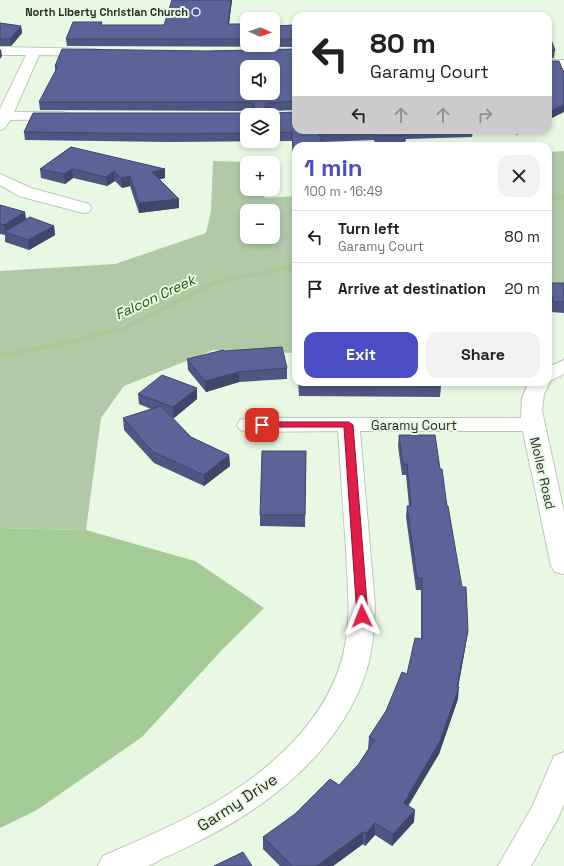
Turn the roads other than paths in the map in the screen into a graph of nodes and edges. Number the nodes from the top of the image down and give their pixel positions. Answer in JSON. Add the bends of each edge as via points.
{"nodes":[{"id":1,"x":0,"y":51,"type":"edge"},
{"id":2,"x":34,"y":52,"type":"junction"},
{"id":3,"x":105,"y":52,"type":"edge"},
{"id":4,"x":552,"y":64,"type":"edge"},
{"id":5,"x":564,"y":64,"type":"edge"},
{"id":6,"x":75,"y":116,"type":"edge"},
{"id":7,"x":1,"y":119,"type":"edge"},
{"id":8,"x":0,"y":179,"type":"edge"},
{"id":9,"x":83,"y":208,"type":"dead end"},
{"id":10,"x":564,"y":366,"type":"edge"},
{"id":11,"x":552,"y":373,"type":"edge"},
{"id":12,"x":538,"y":386,"type":"edge"},
{"id":13,"x":532,"y":424,"type":"junction"},
{"id":14,"x":248,"y":425,"type":"dead end"},
{"id":15,"x":349,"y":425,"type":"junction"},
{"id":16,"x":564,"y":566,"type":"edge"},
{"id":17,"x":564,"y":764,"type":"edge"},
{"id":18,"x":114,"y":866,"type":"edge"},
{"id":19,"x":514,"y":866,"type":"edge"}],
"edges":[{"from":1,"to":2,"type":"street"},
{"from":2,"to":3,"type":"street"},
{"from":2,"to":7,"type":"street"},
{"from":4,"to":5,"type":"street"},
{"from":6,"to":7,"type":"street"},
{"from":8,"to":9,"type":"street","via":[[24,192]]},
{"from":10,"to":11,"type":"street"},
{"from":12,"to":13,"type":"street","name":"Moller Road","via":[[533,394],[530,410]]},
{"from":13,"to":15,"type":"street","name":"Garamy Court"},
{"from":13,"to":16,"type":"street","name":"Moller Road"},
{"from":14,"to":15,"type":"street","name":"Garamy Court"},
{"from":15,"to":18,"type":"street","name":"Garmy Drive","via":[[362,626],[356,662],[341,700],[296,760],[256,794],[188,833]]},
{"from":17,"to":19,"type":"street","via":[[546,811]]}]}
